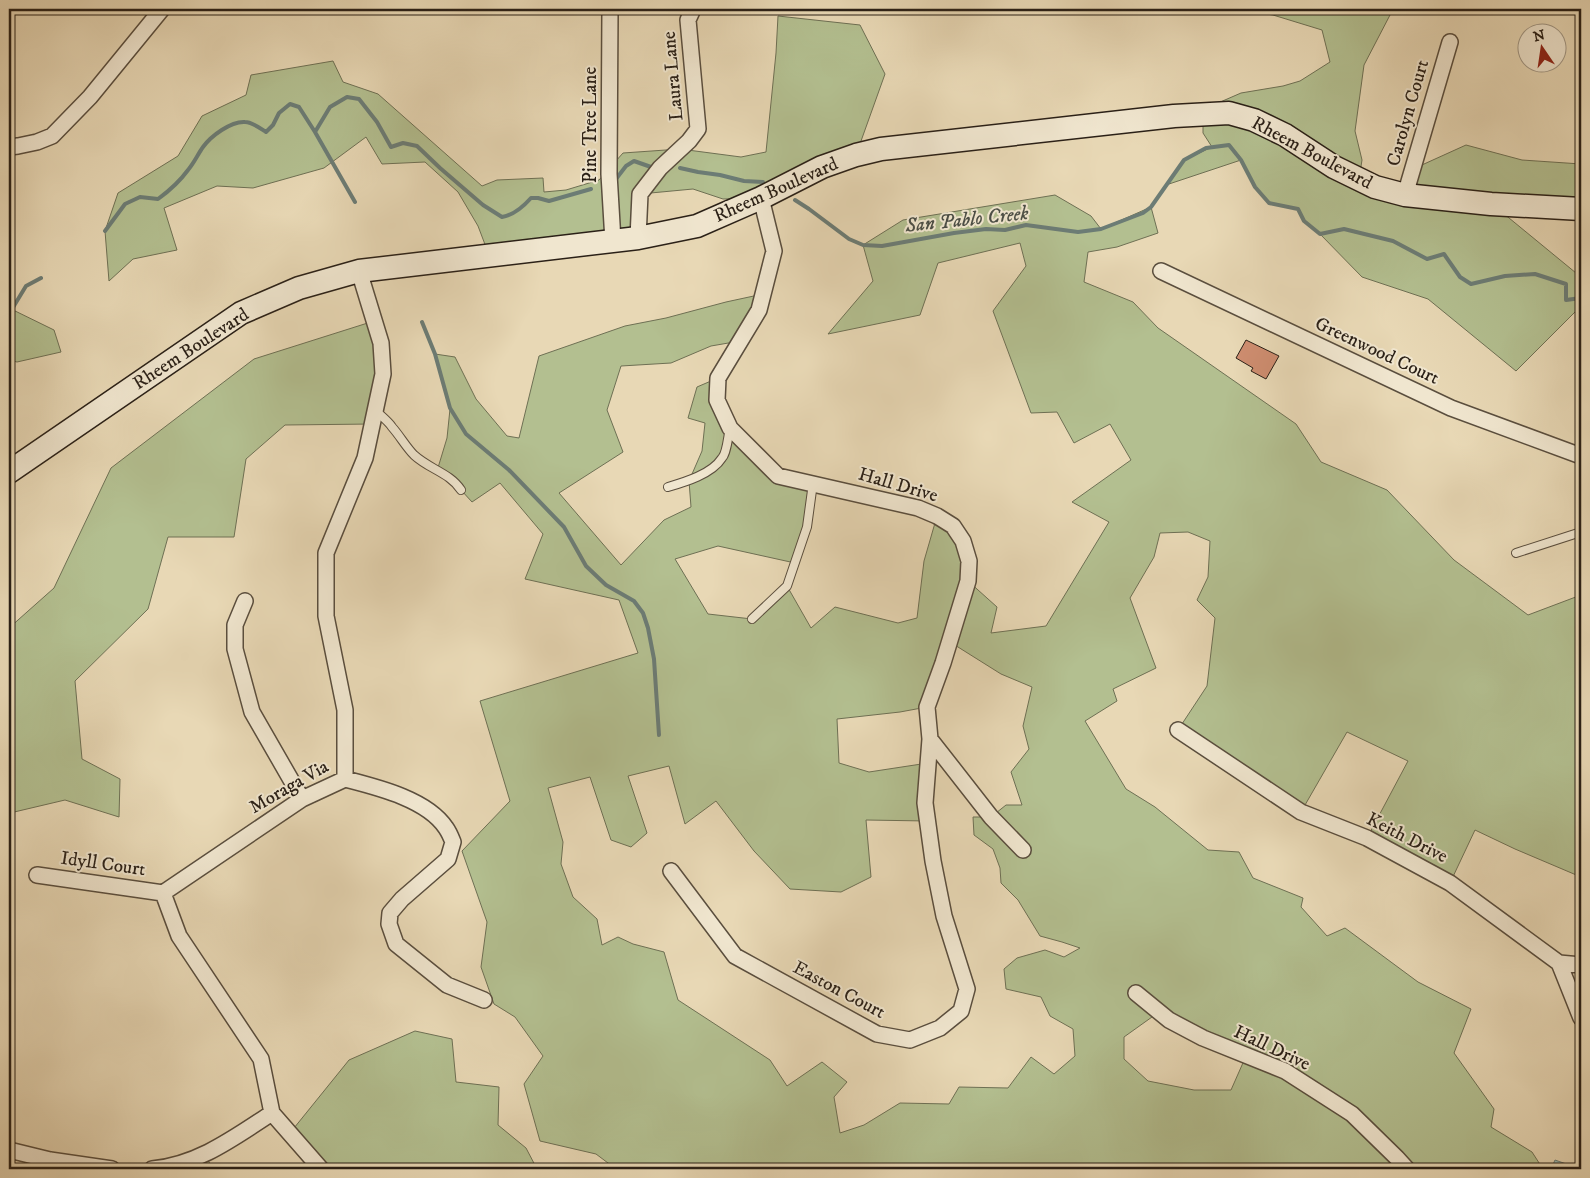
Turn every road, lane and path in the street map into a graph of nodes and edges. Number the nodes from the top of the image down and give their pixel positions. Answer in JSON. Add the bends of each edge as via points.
{"nodes":[{"id":1,"x":162,"y":9,"type":"edge"},
{"id":2,"x":693,"y":9,"type":"edge"},
{"id":3,"x":610,"y":10,"type":"edge"},
{"id":4,"x":1450,"y":42,"type":"dead end"},
{"id":5,"x":9,"y":147,"type":"edge"},
{"id":6,"x":1405,"y":195,"type":"junction"},
{"id":7,"x":761,"y":198,"type":"junction"},
{"id":8,"x":1581,"y":209,"type":"edge"},
{"id":9,"x":638,"y":238,"type":"junction"},
{"id":10,"x":612,"y":241,"type":"junction"},
{"id":11,"x":359,"y":271,"type":"junction"},
{"id":12,"x":1161,"y":271,"type":"dead end"},
{"id":13,"x":375,"y":410,"type":"junction"},
{"id":14,"x":730,"y":428,"type":"junction"},
{"id":15,"x":1581,"y":456,"type":"edge"},
{"id":16,"x":9,"y":472,"type":"edge"},
{"id":17,"x":813,"y":483,"type":"junction"},
{"id":18,"x":668,"y":487,"type":"dead end"},
{"id":19,"x":461,"y":490,"type":"dead end"},
{"id":20,"x":1581,"y":532,"type":"edge"},
{"id":21,"x":1516,"y":553,"type":"dead end"},
{"id":22,"x":245,"y":601,"type":"dead end"},
{"id":23,"x":752,"y":619,"type":"dead end"},
{"id":24,"x":1178,"y":730,"type":"dead end"},
{"id":25,"x":930,"y":739,"type":"junction"},
{"id":26,"x":345,"y":779,"type":"junction"},
{"id":27,"x":302,"y":798,"type":"junction"},
{"id":28,"x":1023,"y":850,"type":"dead end"},
{"id":29,"x":672,"y":871,"type":"dead end"},
{"id":30,"x":37,"y":875,"type":"dead end"},
{"id":31,"x":164,"y":893,"type":"junction"},
{"id":32,"x":1559,"y":963,"type":"junction"},
{"id":33,"x":1581,"y":965,"type":"edge"},
{"id":34,"x":1136,"y":993,"type":"dead end"},
{"id":35,"x":484,"y":1000,"type":"dead end"},
{"id":36,"x":1581,"y":1018,"type":"edge"},
{"id":37,"x":272,"y":1114,"type":"junction"},
{"id":38,"x":9,"y":1150,"type":"edge"},
{"id":39,"x":112,"y":1169,"type":"edge"},
{"id":40,"x":152,"y":1169,"type":"edge"},
{"id":41,"x":321,"y":1169,"type":"edge"},
{"id":42,"x":1407,"y":1169,"type":"edge"}],
"edges":[{"from":1,"to":5,"type":"street","via":[[90,97],[52,136]]},
{"from":2,"to":9,"type":"street","name":"Laura Lane","via":[[688,20],[698,129],[640,194]]},
{"from":3,"to":10,"type":"street","name":"Pine Tree Lane"},
{"from":4,"to":6,"type":"street","name":"Carolyn Court"},
{"from":6,"to":7,"type":"street","name":"Rheem Boulevard","via":[[1367,184],[1285,135],[1254,120],[1229,113],[1174,116],[881,149],[822,167]]},
{"from":6,"to":8,"type":"street","name":"Rheem Boulevard"},
{"from":7,"to":9,"type":"street","name":"Rheem Boulevard","via":[[696,226]]},
{"from":7,"to":14,"type":"street","name":"Hall Drive","via":[[774,251],[759,310],[718,378],[717,400]]},
{"from":9,"to":10,"type":"street","name":"Rheem Boulevard"},
{"from":10,"to":11,"type":"street","name":"Rheem Boulevard"},
{"from":11,"to":13,"type":"street","name":"Moraga Via","via":[[381,343],[383,374]]},
{"from":11,"to":16,"type":"street","name":"Rheem Boulevard","via":[[299,288],[241,313]]},
{"from":12,"to":15,"type":"street","name":"Greenwood Court","via":[[1451,408]]},
{"from":13,"to":19,"type":"lane","via":[[413,454],[449,477]]},
{"from":13,"to":26,"type":"street","name":"Moraga Via","via":[[365,458],[326,552],[326,616],[345,710]]},
{"from":14,"to":17,"type":"street","name":"Hall Drive","via":[[778,476]]},
{"from":14,"to":18,"type":"lane","via":[[724,457],[714,467]]},
{"from":17,"to":23,"type":"lane","via":[[807,527],[787,586]]},
{"from":17,"to":25,"type":"street","name":"Hall Drive","via":[[918,508],[952,526],[963,541],[969,561],[968,581],[926,707]]},
{"from":20,"to":21,"type":"lane"},
{"from":22,"to":27,"type":"street","via":[[235,625],[235,649],[252,712]]},
{"from":24,"to":32,"type":"street","name":"Keith Drive","via":[[1301,812],[1367,838],[1450,883]]},
{"from":25,"to":28,"type":"street","via":[[991,817]]},
{"from":25,"to":29,"type":"street","name":"Easton Court","via":[[925,803],[932,861],[944,916],[967,989],[961,1011],[940,1028],[910,1040],[877,1034],[735,956]]},
{"from":26,"to":27,"type":"street","name":"Moraga Via"},
{"from":26,"to":35,"type":"street","via":[[394,792],[429,811],[446,827],[453,842],[448,859],[402,899],[390,913],[389,924],[396,944],[447,985]]},
{"from":27,"to":31,"type":"street","name":"Moraga Via"},
{"from":30,"to":31,"type":"street","name":"Idyll Court"},
{"from":31,"to":37,"type":"street","via":[[179,936],[261,1059]]},
{"from":32,"to":33,"type":"street"},
{"from":32,"to":36,"type":"street"},
{"from":34,"to":42,"type":"street","name":"Hall Drive","via":[[1169,1020],[1203,1038],[1285,1072],[1352,1114]]},
{"from":37,"to":40,"type":"street","via":[[205,1155],[166,1168]]},
{"from":37,"to":41,"type":"street"},
{"from":38,"to":39,"type":"street"}]}
